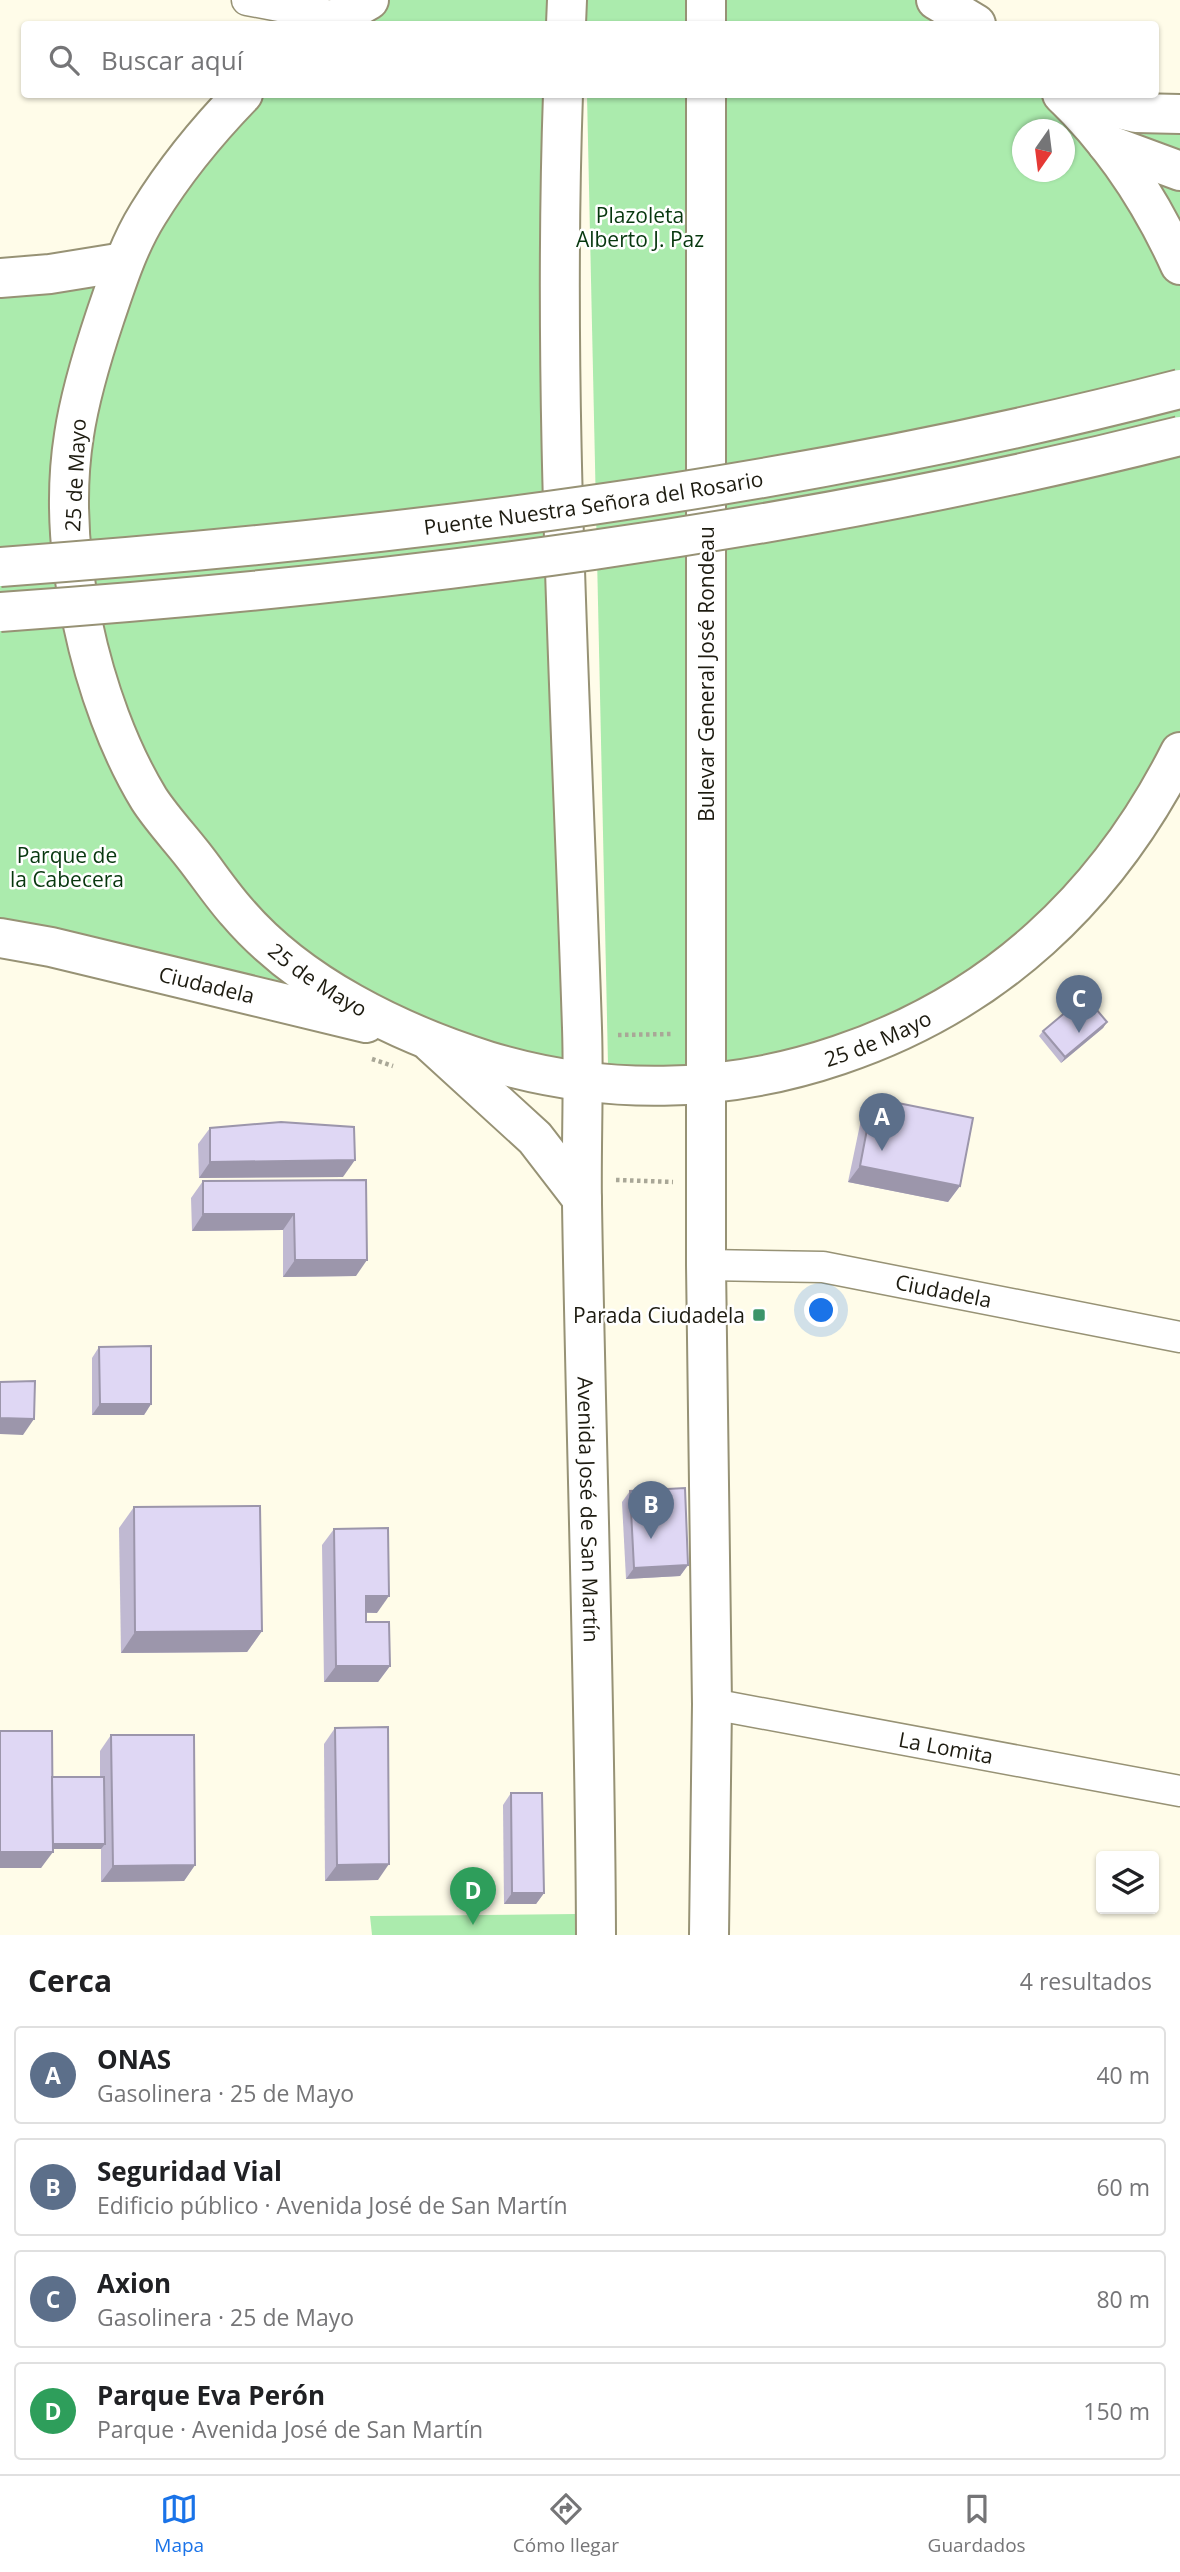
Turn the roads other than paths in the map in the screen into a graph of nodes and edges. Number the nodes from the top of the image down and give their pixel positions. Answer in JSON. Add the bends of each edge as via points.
{"nodes":[{"id":1,"x":247,"y":0,"type":"edge"},
{"id":2,"x":567,"y":0,"type":"edge"},
{"id":3,"x":706,"y":0,"type":"edge"},
{"id":4,"x":936,"y":0,"type":"edge"},
{"id":5,"x":344,"y":14,"type":"edge"},
{"id":6,"x":566,"y":21,"type":"edge"},
{"id":7,"x":706,"y":21,"type":"edge"},
{"id":8,"x":971,"y":21,"type":"edge"},
{"id":9,"x":239,"y":98,"type":"edge"},
{"id":10,"x":563,"y":98,"type":"edge"},
{"id":11,"x":706,"y":98,"type":"edge"},
{"id":12,"x":1066,"y":98,"type":"edge"},
{"id":13,"x":1075,"y":98,"type":"edge"},
{"id":14,"x":1180,"y":114,"type":"edge"},
{"id":15,"x":1107,"y":144,"type":"junction"},
{"id":16,"x":1180,"y":171,"type":"edge"},
{"id":17,"x":124,"y":262,"type":"junction"},
{"id":18,"x":1180,"y":265,"type":"edge"},
{"id":19,"x":0,"y":278,"type":"edge"},
{"id":20,"x":1180,"y":389,"type":"edge"},
{"id":21,"x":1180,"y":436,"type":"edge"},
{"id":22,"x":0,"y":567,"type":"edge"},
{"id":23,"x":0,"y":612,"type":"edge"},
{"id":24,"x":1180,"y":752,"type":"edge"},
{"id":25,"x":0,"y":938,"type":"edge"},
{"id":26,"x":415,"y":1049,"type":"junction"},
{"id":27,"x":582,"y":1083,"type":"junction"},
{"id":28,"x":707,"y":1085,"type":"junction"},
{"id":29,"x":595,"y":1189,"type":"junction"},
{"id":30,"x":706,"y":1265,"type":"junction"},
{"id":31,"x":1180,"y":1338,"type":"edge"},
{"id":32,"x":712,"y":1704,"type":"junction"},
{"id":33,"x":1180,"y":1791,"type":"edge"},
{"id":34,"x":596,"y":1935,"type":"edge"},
{"id":35,"x":709,"y":1935,"type":"edge"}],
"edges":[{"from":1,"to":5,"type":"street"},
{"from":2,"to":6,"type":"main road"},
{"from":3,"to":7,"type":"main road"},
{"from":4,"to":8,"type":"main road"},
{"from":9,"to":17,"type":"main road","name":"25 de Mayo","via":[[202,136],[147,215]]},
{"from":10,"to":27,"type":"main road","via":[[559,207],[565,573]]},
{"from":11,"to":28,"type":"main road","name":"Bulevar General José Rondeau"},
{"from":12,"to":15,"type":"main road"},
{"from":13,"to":14,"type":"main road","via":[[1136,113]]},
{"from":15,"to":16,"type":"main road"},
{"from":15,"to":18,"type":"main road","via":[[1161,225]]},
{"from":17,"to":19,"type":"main road"},
{"from":17,"to":26,"type":"main road","name":"25 de Mayo","via":[[86,374],[73,441],[70,533],[80,618],[109,715],[149,799],[240,915],[286,957]]},
{"from":20,"to":22,"type":"main road","name":"Puente Nuestra Señora del Rosario","bridge":true,"via":[[830,468],[650,499],[146,556]]},
{"from":21,"to":23,"type":"main road","bridge":true,"via":[[834,512],[646,543],[460,569]]},
{"from":24,"to":28,"type":"main road","name":"25 de Mayo","via":[[1154,803],[1097,883],[1038,942],[961,1000],[871,1045],[796,1070]]},
{"from":25,"to":26,"type":"main road","name":"Ciudadela","via":[[51,947]]},
{"from":26,"to":27,"type":"main road","name":"25 de Mayo"},
{"from":26,"to":29,"type":"main road","via":[[536,1138]]},
{"from":27,"to":28,"type":"main road","name":"25 de Mayo"},
{"from":27,"to":29,"type":"main road","name":"Avenida José de San Martín"},
{"from":28,"to":30,"type":"main road"},
{"from":29,"to":34,"type":"main road","name":"Avenida José de San Martín"},
{"from":30,"to":31,"type":"street","name":"Ciudadela","via":[[823,1267]]},
{"from":30,"to":32,"type":"main road"},
{"from":32,"to":33,"type":"street","name":"La Lomita"},
{"from":32,"to":35,"type":"main road"}]}
